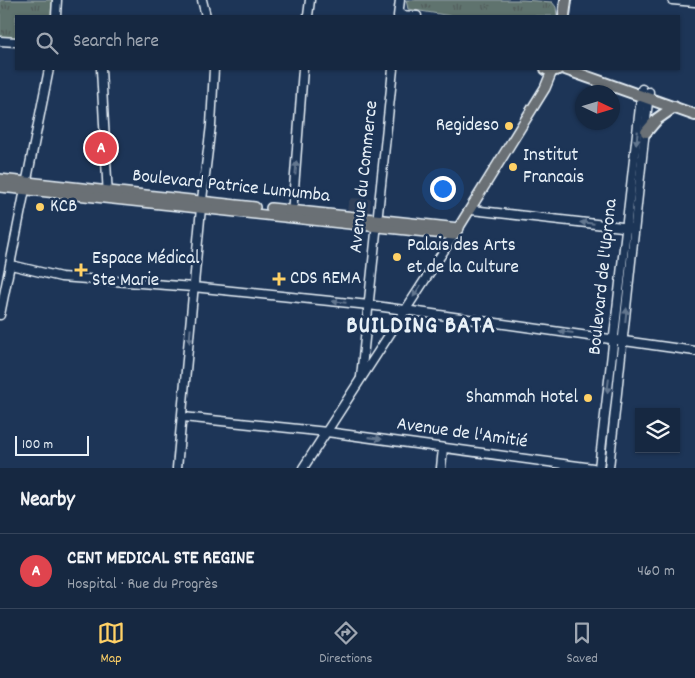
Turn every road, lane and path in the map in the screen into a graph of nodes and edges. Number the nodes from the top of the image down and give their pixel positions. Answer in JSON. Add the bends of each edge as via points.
{"nodes":[{"id":1,"x":57,"y":0,"type":"edge"},
{"id":2,"x":202,"y":0,"type":"edge"},
{"id":3,"x":310,"y":0,"type":"edge"},
{"id":4,"x":400,"y":0,"type":"edge"},
{"id":5,"x":566,"y":0,"type":"edge"},
{"id":6,"x":672,"y":0,"type":"edge"},
{"id":7,"x":695,"y":2,"type":"edge"},
{"id":8,"x":56,"y":15,"type":"edge"},
{"id":9,"x":206,"y":15,"type":"edge"},
{"id":10,"x":308,"y":15,"type":"edge"},
{"id":11,"x":398,"y":15,"type":"edge"},
{"id":12,"x":564,"y":15,"type":"edge"},
{"id":13,"x":0,"y":41,"type":"edge"},
{"id":14,"x":15,"y":42,"type":"edge"},
{"id":15,"x":49,"y":70,"type":"edge"},
{"id":16,"x":101,"y":70,"type":"edge"},
{"id":17,"x":214,"y":70,"type":"edge"},
{"id":18,"x":303,"y":70,"type":"edge"},
{"id":19,"x":393,"y":70,"type":"edge"},
{"id":20,"x":552,"y":70,"type":"edge"},
{"id":21,"x":568,"y":70,"type":"edge"},
{"id":22,"x":587,"y":70,"type":"edge"},
{"id":23,"x":645,"y":93,"type":"junction"},
{"id":24,"x":674,"y":107,"type":"junction"},
{"id":25,"x":695,"y":108,"type":"edge"},
{"id":26,"x":695,"y":115,"type":"edge"},
{"id":27,"x":639,"y":121,"type":"junction"},
{"id":28,"x":647,"y":127,"type":"junction"},
{"id":29,"x":0,"y":179,"type":"edge"},
{"id":30,"x":27,"y":186,"type":"junction"},
{"id":31,"x":0,"y":187,"type":"edge"},
{"id":32,"x":108,"y":194,"type":"junction"},
{"id":33,"x":201,"y":205,"type":"junction"},
{"id":34,"x":472,"y":210,"type":"junction"},
{"id":35,"x":292,"y":214,"type":"junction"},
{"id":36,"x":377,"y":222,"type":"junction"},
{"id":37,"x":626,"y":227,"type":"junction"},
{"id":38,"x":636,"y":228,"type":"junction"},
{"id":39,"x":457,"y":232,"type":"junction"},
{"id":40,"x":12,"y":265,"type":"junction"},
{"id":41,"x":193,"y":287,"type":"junction"},
{"id":42,"x":369,"y":305,"type":"junction"},
{"id":43,"x":405,"y":310,"type":"junction"},
{"id":44,"x":0,"y":315,"type":"edge"},
{"id":45,"x":614,"y":338,"type":"junction"},
{"id":46,"x":624,"y":339,"type":"junction"},
{"id":47,"x":695,"y":351,"type":"edge"},
{"id":48,"x":361,"y":377,"type":"junction"},
{"id":49,"x":182,"y":417,"type":"junction"},
{"id":50,"x":327,"y":432,"type":"junction"},
{"id":51,"x":444,"y":448,"type":"junction"},
{"id":52,"x":177,"y":468,"type":"edge"},
{"id":53,"x":303,"y":468,"type":"edge"},
{"id":54,"x":441,"y":468,"type":"edge"},
{"id":55,"x":593,"y":468,"type":"edge"},
{"id":56,"x":599,"y":468,"type":"edge"},
{"id":57,"x":608,"y":468,"type":"edge"}],
"edges":[{"from":1,"to":8,"type":"street"},
{"from":2,"to":9,"type":"street"},
{"from":3,"to":10,"type":"street"},
{"from":4,"to":11,"type":"street"},
{"from":5,"to":12,"type":"highway"},
{"from":6,"to":7,"type":"street"},
{"from":13,"to":14,"type":"street"},
{"from":15,"to":30,"type":"street"},
{"from":16,"to":32,"type":"street"},
{"from":17,"to":33,"type":"street"},
{"from":35,"to":18,"type":"street","one_way":true},
{"from":19,"to":36,"type":"street","name":"Avenue du Commerce"},
{"from":20,"to":34,"type":"main road","via":[[545,88]]},
{"from":21,"to":23,"type":"highway"},
{"from":22,"to":23,"type":"highway"},
{"from":23,"to":24,"type":"highway"},
{"from":23,"to":25,"type":"highway"},
{"from":23,"to":27,"type":"street","name":"Boulevard de l'Uprona"},
{"from":23,"to":28,"type":"street","name":"Boulevard de l'Uprona"},
{"from":24,"to":26,"type":"highway"},
{"from":24,"to":28,"type":"highway"},
{"from":27,"to":28,"type":"street"},
{"from":27,"to":37,"type":"street","name":"Boulevard de l'Uprona","one_way":true},
{"from":28,"to":38,"type":"street","name":"Boulevard de l'Uprona"},
{"from":29,"to":30,"type":"main road","name":"Boulevard Patrice Lumumba"},
{"from":30,"to":31,"type":"main road","name":"Boulevard Patrice Lumumba"},
{"from":30,"to":32,"type":"main road","name":"Boulevard Patrice Lumumba"},
{"from":30,"to":40,"type":"street"},
{"from":32,"to":33,"type":"main road","name":"Boulevard Patrice Lumumba"},
{"from":33,"to":35,"type":"main road","name":"Boulevard Patrice Lumumba"},
{"from":33,"to":41,"type":"street"},
{"from":37,"to":34,"type":"street","one_way":true},
{"from":34,"to":39,"type":"main road"},
{"from":35,"to":36,"type":"main road","name":"Boulevard Patrice Lumumba"},
{"from":36,"to":39,"type":"main road","name":"Boulevard Patrice Lumumba"},
{"from":36,"to":42,"type":"street","name":"Avenue du Commerce"},
{"from":37,"to":38,"type":"street"},
{"from":37,"to":45,"type":"street","name":"Boulevard de l'Uprona"},
{"from":46,"to":38,"type":"street","name":"Boulevard de l'Uprona","one_way":true},
{"from":39,"to":43,"type":"street","one_way":true},
{"from":40,"to":41,"type":"street","via":[[61,277]]},
{"from":40,"to":44,"type":"street"},
{"from":42,"to":41,"type":"street","one_way":true},
{"from":41,"to":49,"type":"street","one_way":true},
{"from":42,"to":43,"type":"street"},
{"from":42,"to":48,"type":"street","name":"Avenue du Commerce"},
{"from":45,"to":43,"type":"street","one_way":true},
{"from":43,"to":48,"type":"street"},
{"from":45,"to":46,"type":"street"},
{"from":45,"to":56,"type":"street","name":"Boulevard de l'Uprona","one_way":true},
{"from":46,"to":47,"type":"street"},
{"from":46,"to":57,"type":"street","name":"Boulevard de l'Uprona"},
{"from":48,"to":50,"type":"street"},
{"from":49,"to":50,"type":"street","name":"Avenue de l'Amitié"},
{"from":49,"to":52,"type":"street"},
{"from":50,"to":51,"type":"street","name":"Avenue de l'Amitié","one_way":true},
{"from":50,"to":53,"type":"street"},
{"from":51,"to":54,"type":"street"},
{"from":51,"to":55,"type":"street","name":"Avenue de l'Amitié"}]}
